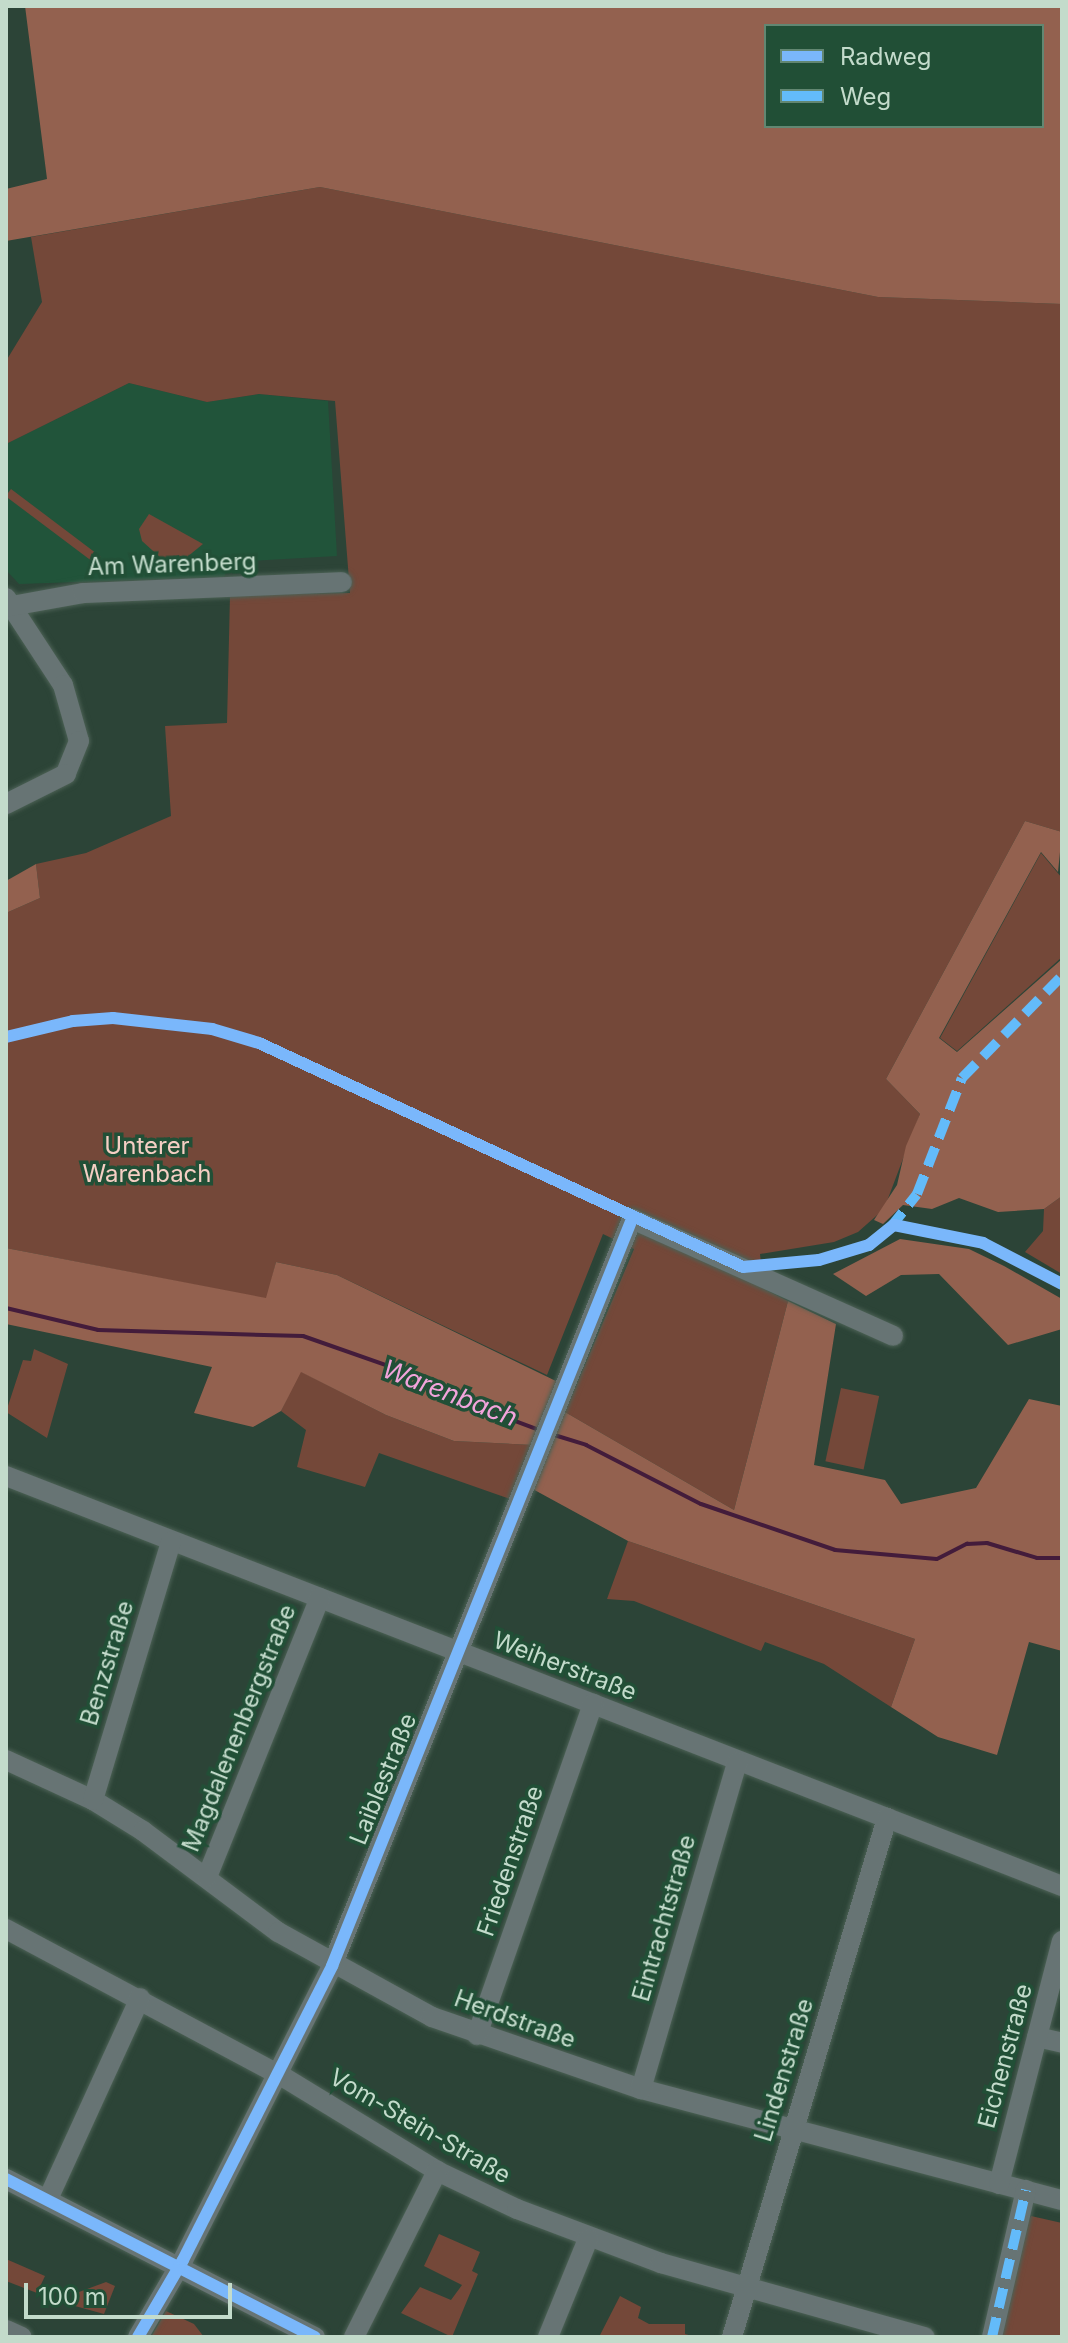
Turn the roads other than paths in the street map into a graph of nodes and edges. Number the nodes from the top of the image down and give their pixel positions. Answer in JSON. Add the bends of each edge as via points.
{"nodes":[{"id":1,"x":342,"y":582,"type":"dead end"},
{"id":2,"x":8,"y":603,"type":"edge"},
{"id":3,"x":6,"y":804,"type":"edge"},
{"id":4,"x":893,"y":1336,"type":"dead end"},
{"id":5,"x":6,"y":1476,"type":"edge"},
{"id":6,"x":171,"y":1542,"type":"junction"},
{"id":7,"x":320,"y":1598,"type":"junction"},
{"id":8,"x":457,"y":1652,"type":"junction"},
{"id":9,"x":593,"y":1704,"type":"junction"},
{"id":10,"x":6,"y":1760,"type":"edge"},
{"id":11,"x":737,"y":1762,"type":"junction"},
{"id":12,"x":93,"y":1800,"type":"junction"},
{"id":13,"x":887,"y":1818,"type":"junction"},
{"id":14,"x":207,"y":1877,"type":"junction"},
{"id":15,"x":1062,"y":1886,"type":"edge"},
{"id":16,"x":6,"y":1929,"type":"edge"},
{"id":17,"x":1062,"y":1941,"type":"edge"},
{"id":18,"x":332,"y":1966,"type":"junction"},
{"id":19,"x":140,"y":1998,"type":"junction"},
{"id":20,"x":477,"y":2035,"type":"junction"},
{"id":21,"x":1037,"y":2037,"type":"junction"},
{"id":22,"x":1062,"y":2043,"type":"edge"},
{"id":23,"x":280,"y":2075,"type":"junction"},
{"id":24,"x":641,"y":2089,"type":"junction"},
{"id":25,"x":792,"y":2131,"type":"junction"},
{"id":26,"x":437,"y":2171,"type":"junction"},
{"id":27,"x":6,"y":2179,"type":"edge"},
{"id":28,"x":999,"y":2184,"type":"junction"},
{"id":29,"x":1026,"y":2190,"type":"junction"},
{"id":30,"x":48,"y":2199,"type":"junction"},
{"id":31,"x":1062,"y":2200,"type":"edge"},
{"id":32,"x":588,"y":2239,"type":"junction"},
{"id":33,"x":181,"y":2265,"type":"junction"},
{"id":34,"x":747,"y":2287,"type":"junction"},
{"id":35,"x":6,"y":2330,"type":"edge"},
{"id":36,"x":22,"y":2337,"type":"edge"},
{"id":37,"x":138,"y":2337,"type":"edge"},
{"id":38,"x":315,"y":2337,"type":"edge"},
{"id":39,"x":354,"y":2337,"type":"edge"},
{"id":40,"x":548,"y":2337,"type":"edge"},
{"id":41,"x":732,"y":2337,"type":"edge"},
{"id":42,"x":925,"y":2337,"type":"edge"},
{"id":43,"x":992,"y":2337,"type":"edge"}],
"edges":[{"from":1,"to":2,"type":"street","name":"Am Warenberg","via":[[83,593]]},
{"from":2,"to":3,"type":"street","via":[[63,685],[79,741],[66,774]]},
{"from":4,"to":8,"type":"street","name":"Laiblestraße","via":[[632,1219]]},
{"from":5,"to":6,"type":"street","name":"Weiherstraße"},
{"from":6,"to":7,"type":"street","name":"Weiherstraße"},
{"from":6,"to":12,"type":"street","name":"Benzstraße"},
{"from":7,"to":8,"type":"street","name":"Weiherstraße"},
{"from":7,"to":14,"type":"street","name":"Magdalenenbergstraße"},
{"from":8,"to":9,"type":"street","name":"Weiherstraße"},
{"from":8,"to":18,"type":"street","name":"Laiblestraße"},
{"from":9,"to":11,"type":"street","name":"Weiherstraße"},
{"from":9,"to":20,"type":"street","name":"Friedenstraße"},
{"from":10,"to":12,"type":"street","name":"Herdstraße"},
{"from":11,"to":13,"type":"street","name":"Weiherstraße"},
{"from":11,"to":24,"type":"street","name":"Eintrachtstraße"},
{"from":12,"to":14,"type":"street","name":"Herdstraße"},
{"from":13,"to":15,"type":"street","name":"Weiherstraße"},
{"from":13,"to":25,"type":"street","name":"Lindenstraße"},
{"from":14,"to":18,"type":"street","name":"Herdstraße"},
{"from":16,"to":19,"type":"street","name":"Vom-Stein-Straße"},
{"from":17,"to":21,"type":"street","name":"Eichenstraße"},
{"from":18,"to":20,"type":"street","name":"Herdstraße"},
{"from":18,"to":23,"type":"street","name":"Laiblestraße"},
{"from":19,"to":23,"type":"street","name":"Vom-Stein-Straße"},
{"from":19,"to":30,"type":"street"},
{"from":20,"to":24,"type":"street","name":"Herdstraße"},
{"from":21,"to":22,"type":"street"},
{"from":21,"to":28,"type":"street","name":"Eichenstraße"},
{"from":23,"to":26,"type":"street","name":"Vom-Stein-Straße"},
{"from":23,"to":33,"type":"street","name":"Laiblestraße"},
{"from":24,"to":25,"type":"street","name":"Herdstraße"},
{"from":25,"to":28,"type":"street","name":"Herdstraße"},
{"from":25,"to":34,"type":"street","name":"Lindenstraße"},
{"from":26,"to":32,"type":"street","name":"Vom-Stein-Straße"},
{"from":26,"to":39,"type":"street"},
{"from":27,"to":30,"type":"street"},
{"from":28,"to":29,"type":"street","name":"Herdstraße"},
{"from":29,"to":31,"type":"street","name":"Herdstraße"},
{"from":29,"to":43,"type":"street"},
{"from":30,"to":33,"type":"street"},
{"from":32,"to":34,"type":"street","name":"Vom-Stein-Straße"},
{"from":32,"to":40,"type":"street"},
{"from":33,"to":37,"type":"street","name":"Laiblestraße"},
{"from":33,"to":38,"type":"street"},
{"from":34,"to":41,"type":"street","name":"Lindenstraße"},
{"from":34,"to":42,"type":"street","name":"Vom-Stein-Straße"},
{"from":35,"to":36,"type":"street"}]}
